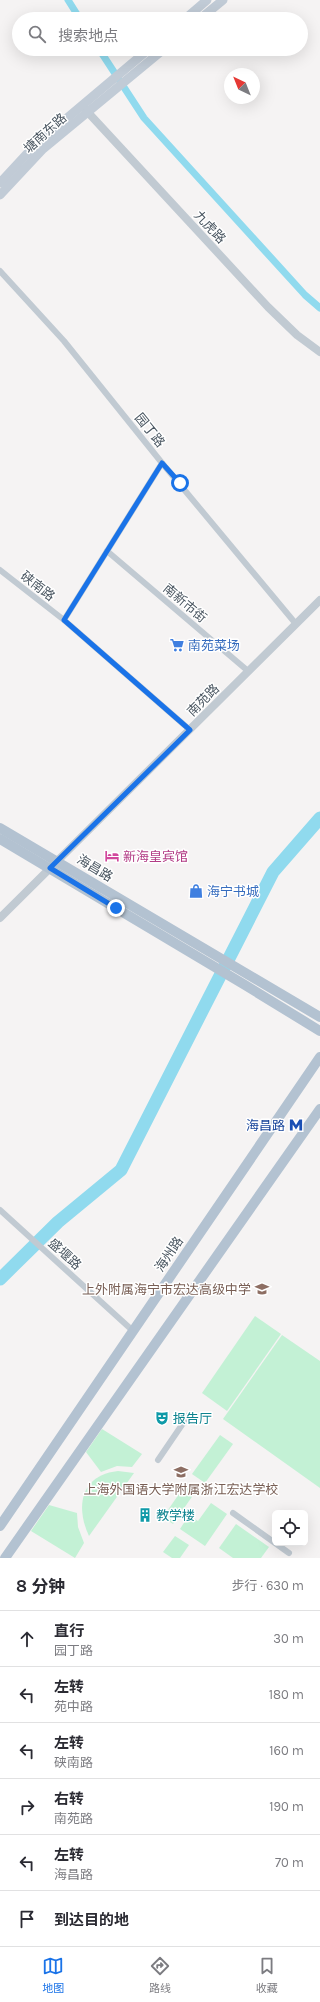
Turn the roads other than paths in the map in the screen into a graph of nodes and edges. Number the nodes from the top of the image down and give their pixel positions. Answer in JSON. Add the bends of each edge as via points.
{"nodes":[{"id":1,"x":207,"y":0,"type":"edge"},
{"id":2,"x":223,"y":0,"type":"edge"},
{"id":3,"x":193,"y":12,"type":"edge"},
{"id":4,"x":208,"y":12,"type":"edge"},
{"id":5,"x":143,"y":56,"type":"edge"},
{"id":6,"x":153,"y":56,"type":"edge"},
{"id":7,"x":131,"y":70,"type":"junction"},
{"id":8,"x":85,"y":109,"type":"junction"},
{"id":9,"x":0,"y":183,"type":"edge"},
{"id":10,"x":0,"y":195,"type":"edge"},
{"id":11,"x":0,"y":270,"type":"edge"},
{"id":12,"x":320,"y":352,"type":"edge"},
{"id":13,"x":162,"y":463,"type":"junction"},
{"id":14,"x":107,"y":551,"type":"junction"},
{"id":15,"x":0,"y":570,"type":"edge"},
{"id":16,"x":320,"y":600,"type":"edge"},
{"id":17,"x":64,"y":620,"type":"junction"},
{"id":18,"x":296,"y":624,"type":"junction"},
{"id":19,"x":248,"y":671,"type":"junction"},
{"id":20,"x":190,"y":730,"type":"junction"},
{"id":21,"x":0,"y":828,"type":"edge"},
{"id":22,"x":0,"y":839,"type":"edge"},
{"id":23,"x":57,"y":861,"type":"junction"},
{"id":24,"x":50,"y":868,"type":"junction"},
{"id":25,"x":0,"y":918,"type":"edge"},
{"id":26,"x":203,"y":953,"type":"junction"},
{"id":27,"x":248,"y":980,"type":"junction"},
{"id":28,"x":320,"y":1017,"type":"edge"},
{"id":29,"x":320,"y":1031,"type":"edge"},
{"id":30,"x":320,"y":1057,"type":"edge"},
{"id":31,"x":320,"y":1109,"type":"edge"},
{"id":32,"x":0,"y":1210,"type":"edge"},
{"id":33,"x":132,"y":1330,"type":"junction"},
{"id":34,"x":188,"y":1416,"type":"dead end"},
{"id":35,"x":158,"y":1460,"type":"dead end"},
{"id":36,"x":233,"y":1513,"type":"dead end"},
{"id":37,"x":0,"y":1526,"type":"edge"},
{"id":38,"x":289,"y":1553,"type":"dead end"},
{"id":39,"x":5,"y":1558,"type":"edge"}],
"edges":[{"from":1,"to":3,"type":"main road"},
{"from":2,"to":4,"type":"main road"},
{"from":5,"to":7,"type":"main road"},
{"from":6,"to":7,"type":"main road"},
{"from":7,"to":8,"type":"main road","name":"塘南东路"},
{"from":8,"to":9,"type":"main road","name":"塘南东路","via":[[35,145]]},
{"from":8,"to":10,"type":"main road","name":"塘南东路"},
{"from":8,"to":12,"type":"street","name":"九虎路","via":[[268,307],[297,335]]},
{"from":11,"to":13,"type":"street","name":"园丁路","via":[[64,341]]},
{"from":13,"to":14,"type":"street"},
{"from":13,"to":18,"type":"street","name":"园丁路"},
{"from":14,"to":17,"type":"street"},
{"from":14,"to":19,"type":"street","name":"南新市街"},
{"from":15,"to":17,"type":"street","name":"硖南路"},
{"from":16,"to":18,"type":"street","name":"南苑路"},
{"from":17,"to":20,"type":"street","name":"硖南路"},
{"from":18,"to":19,"type":"street","name":"南苑路"},
{"from":19,"to":20,"type":"street","name":"南苑路"},
{"from":20,"to":23,"type":"street","name":"南苑路"},
{"from":21,"to":23,"type":"main road","name":"海昌路"},
{"from":22,"to":24,"type":"main road","name":"海昌路"},
{"from":23,"to":24,"type":"street","name":"南苑路"},
{"from":23,"to":26,"type":"main road","name":"海昌路"},
{"from":24,"to":25,"type":"street","name":"南苑路"},
{"from":24,"to":26,"type":"main road","name":"海昌路"},
{"from":26,"to":27,"type":"main road","name":"海昌路"},
{"from":27,"to":28,"type":"main road","name":"海昌路"},
{"from":27,"to":29,"type":"main road","name":"海昌路"},
{"from":30,"to":33,"type":"main road","name":"海州路"},
{"from":31,"to":39,"type":"main road"},
{"from":32,"to":33,"type":"street","name":"盛堰路"},
{"from":33,"to":37,"type":"main road","name":"海州路"},
{"from":34,"to":35,"type":"street"},
{"from":36,"to":38,"type":"street"}]}
